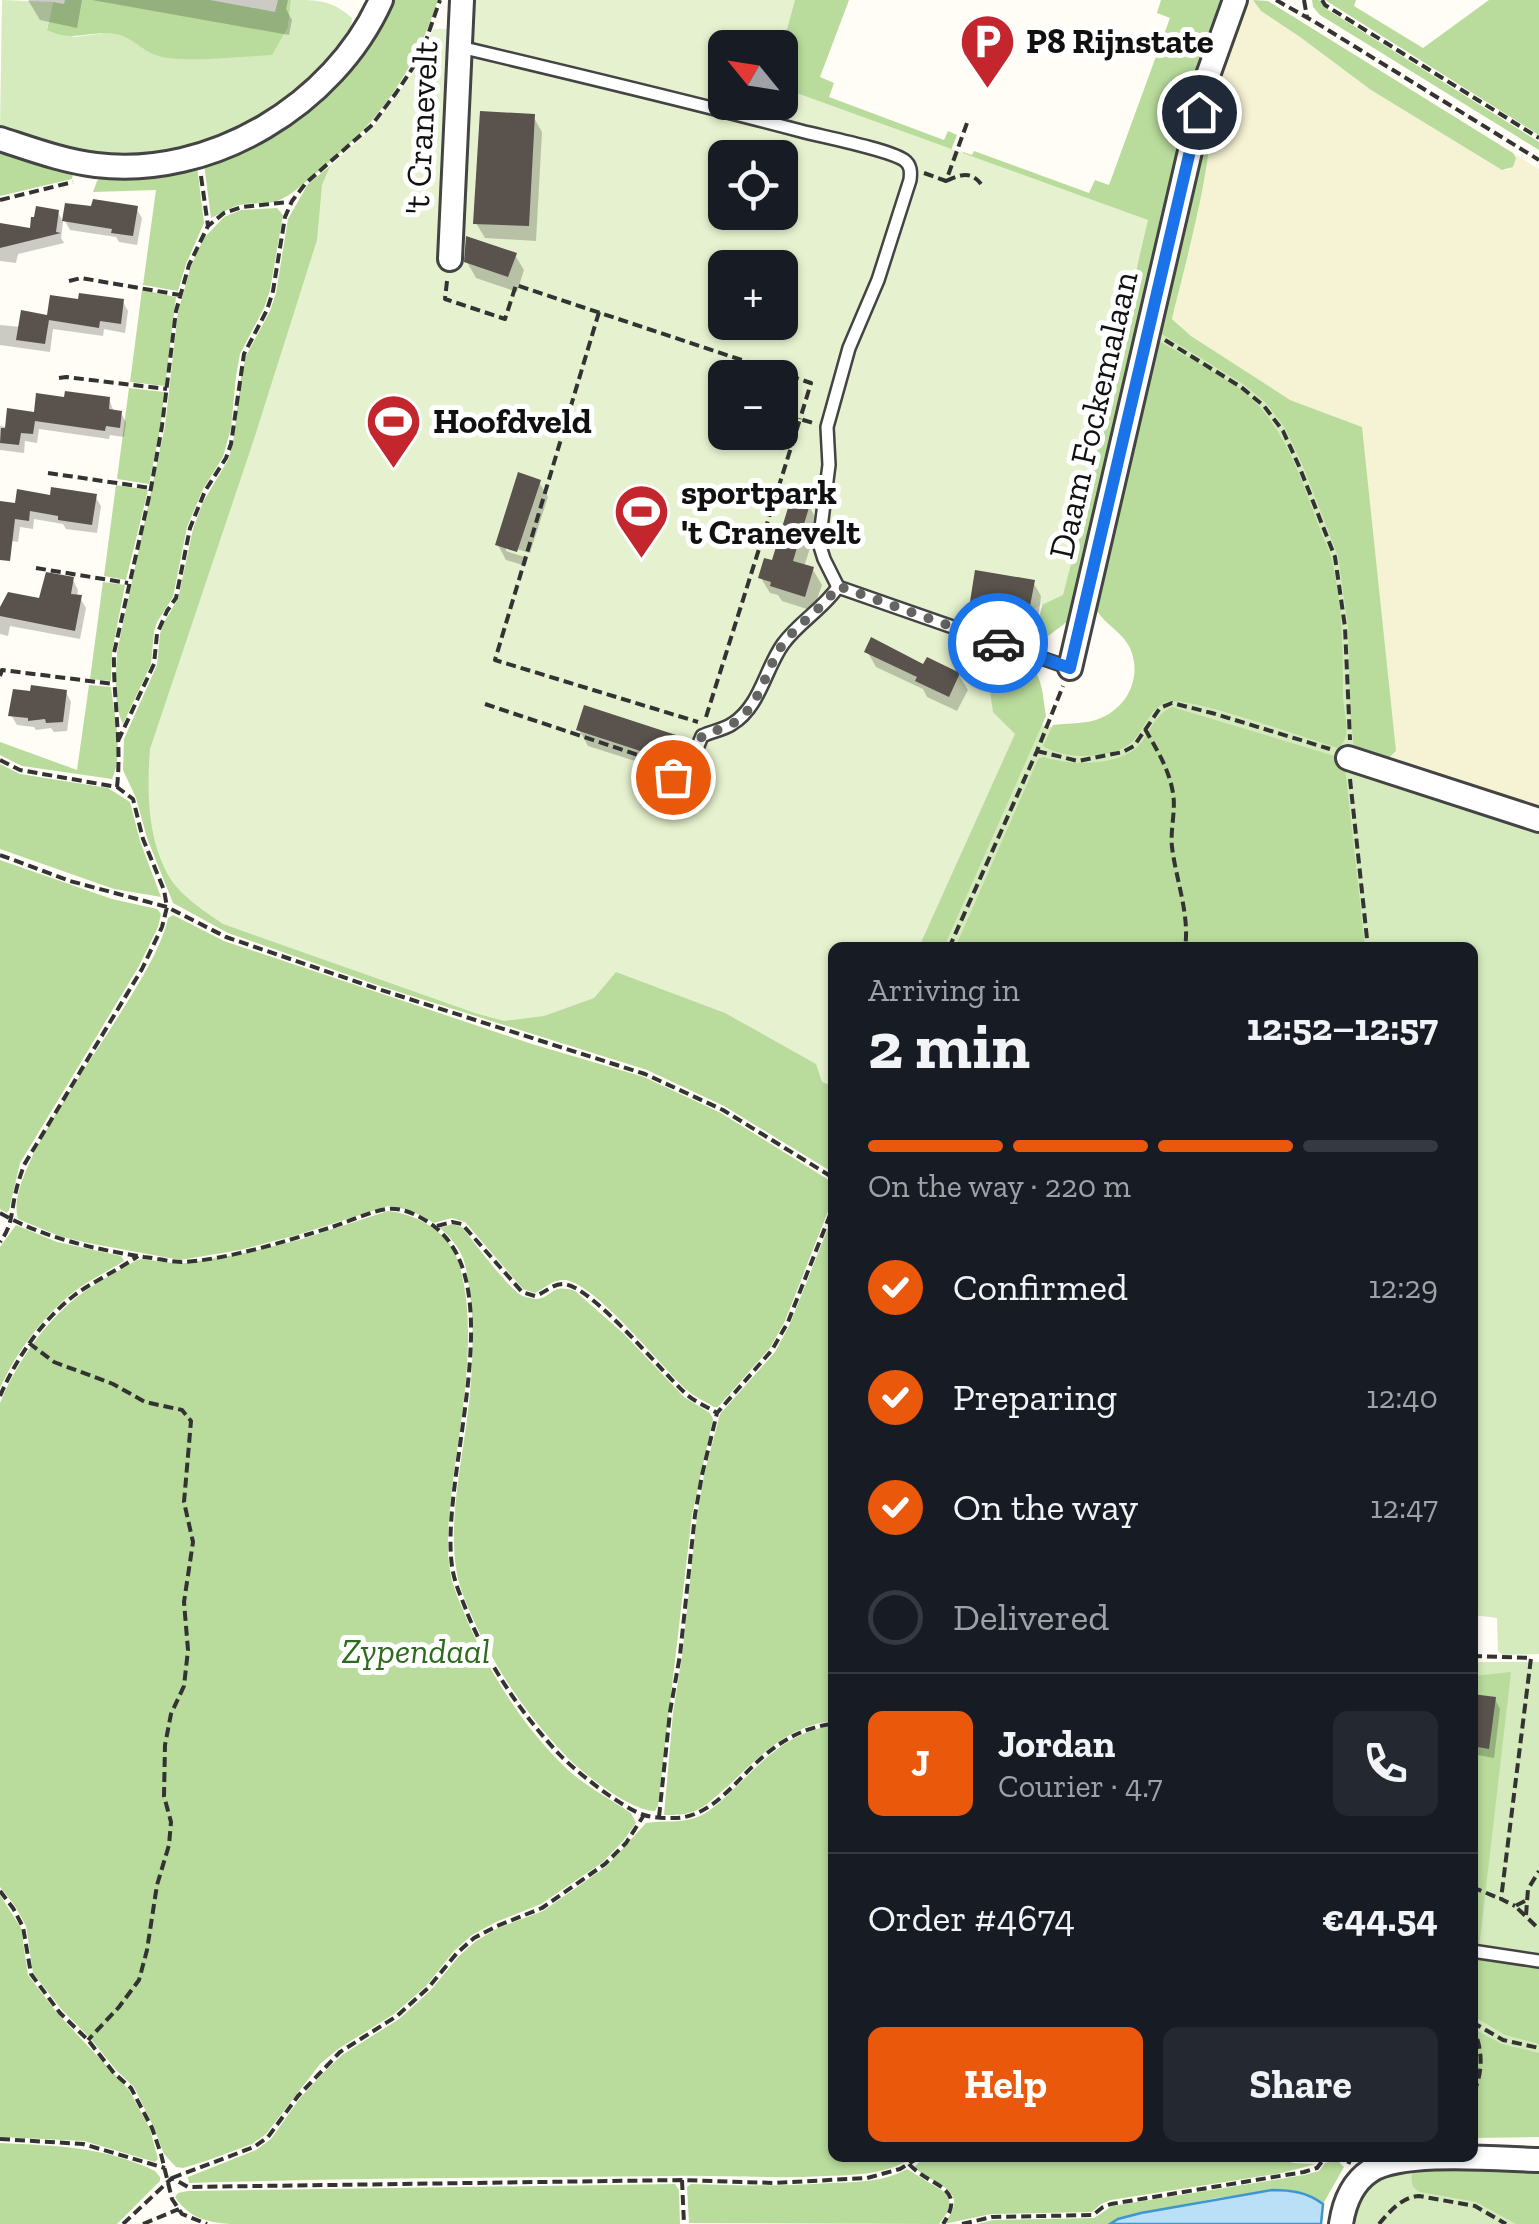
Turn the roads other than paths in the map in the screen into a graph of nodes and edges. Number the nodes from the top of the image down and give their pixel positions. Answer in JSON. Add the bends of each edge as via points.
{"nodes":[{"id":1,"x":462,"y":0,"type":"edge"},
{"id":2,"x":1235,"y":0,"type":"edge"},
{"id":3,"x":371,"y":4,"type":"edge"},
{"id":4,"x":460,"y":47,"type":"junction"},
{"id":5,"x":0,"y":139,"type":"edge"},
{"id":6,"x":450,"y":259,"type":"road end"},
{"id":7,"x":838,"y":586,"type":"junction"},
{"id":8,"x":1070,"y":668,"type":"joint"},
{"id":9,"x":1348,"y":758,"type":"road end"},
{"id":10,"x":676,"y":773,"type":"road end"},
{"id":11,"x":1539,"y":820,"type":"edge"},
{"id":12,"x":1478,"y":1952,"type":"edge"},
{"id":13,"x":1539,"y":1961,"type":"edge"},
{"id":14,"x":1478,"y":2160,"type":"edge"},
{"id":15,"x":1539,"y":2160,"type":"edge"},
{"id":16,"x":1404,"y":2162,"type":"edge"},
{"id":17,"x":1341,"y":2224,"type":"edge"}],
"edges":[{"from":1,"to":4,"type":"street","name":"'t Cranevelt"},
{"from":2,"to":8,"type":"street","name":"Daam Fockemalaan","via":[[1207,78]]},
{"from":3,"to":5,"type":"street","via":[[344,60],[307,96],[254,134],[197,155],[96,165]]},
{"from":4,"to":6,"type":"street","name":"'t Cranevelt"},
{"from":4,"to":7,"type":"lane","via":[[826,137],[908,164],[910,180],[827,427],[820,542]]},
{"from":7,"to":8,"type":"lane"},
{"from":7,"to":10,"type":"lane","via":[[782,645],[746,713],[702,736],[689,768]]},
{"from":9,"to":11,"type":"street"},
{"from":12,"to":13,"type":"lane"},
{"from":14,"to":15,"type":"street"},
{"from":16,"to":17,"type":"street","via":[[1368,2172],[1353,2188]]}]}
